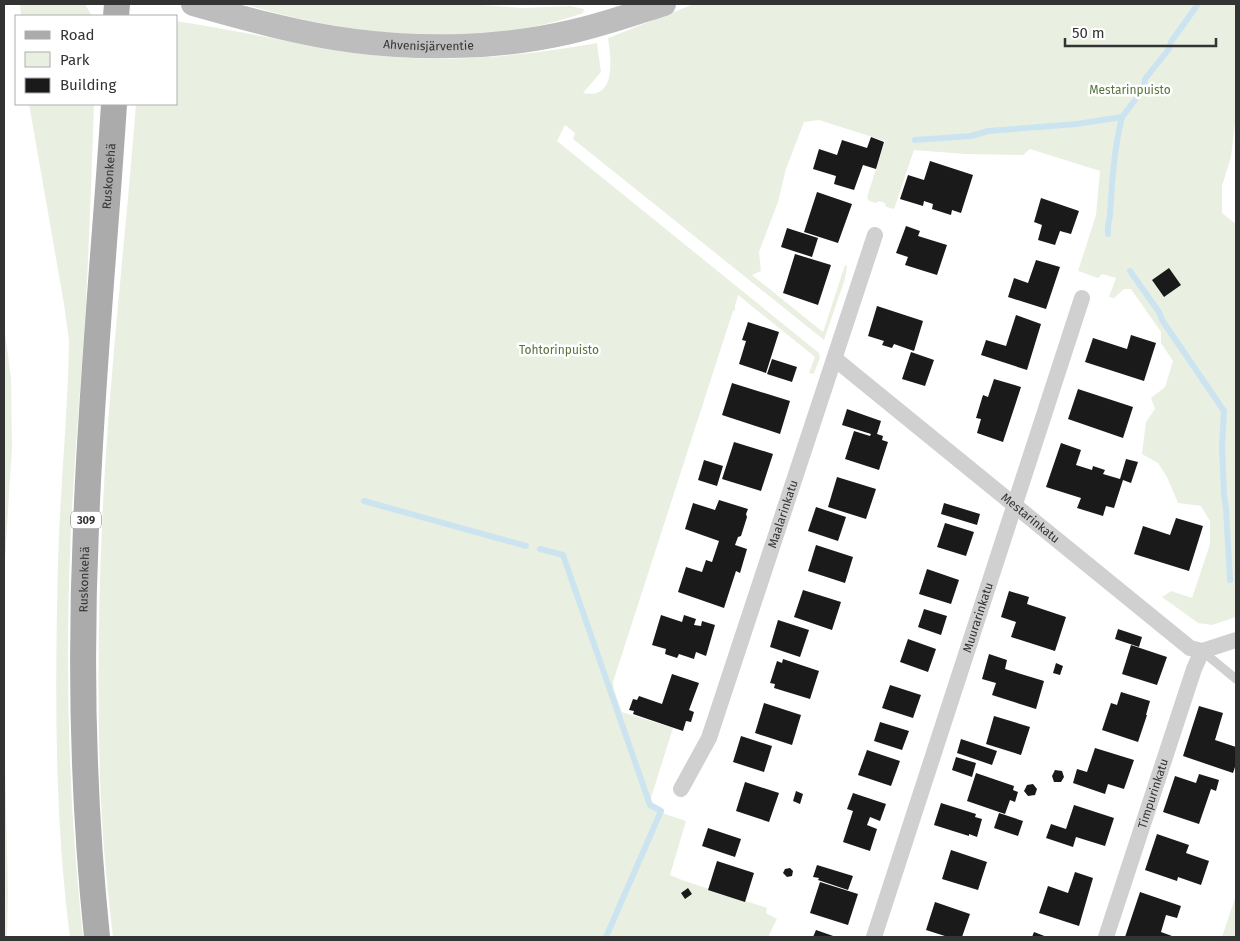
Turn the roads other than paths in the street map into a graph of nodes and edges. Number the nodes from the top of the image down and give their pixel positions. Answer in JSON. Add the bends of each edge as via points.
{"nodes":[{"id":1,"x":193,"y":4,"type":"edge"},
{"id":2,"x":664,"y":4,"type":"edge"},
{"id":3,"x":114,"y":105,"type":"edge"},
{"id":4,"x":875,"y":235,"type":"dead end"},
{"id":5,"x":1082,"y":298,"type":"dead end"},
{"id":6,"x":835,"y":358,"type":"junction"},
{"id":7,"x":1014,"y":505,"type":"junction"},
{"id":8,"x":1236,"y":640,"type":"edge"},
{"id":9,"x":1202,"y":652,"type":"junction"},
{"id":10,"x":1236,"y":679,"type":"edge"},
{"id":11,"x":681,"y":789,"type":"dead end"},
{"id":12,"x":97,"y":937,"type":"edge"},
{"id":13,"x":874,"y":937,"type":"edge"},
{"id":14,"x":1106,"y":937,"type":"edge"}],
"edges":[{"from":1,"to":2,"type":"main road","name":"Ahvenisjärventie","via":[[264,23],[355,41],[431,46],[546,37],[599,25]]},
{"from":3,"to":12,"type":"main road","name":"Ruskonkehä","number":"309","via":[[86,526],[84,721],[90,869]]},
{"from":4,"to":6,"type":"street","name":"Maalarinkatu"},
{"from":5,"to":7,"type":"street","name":"Muurarinkatu"},
{"from":6,"to":7,"type":"street","name":"Mestarinkatu"},
{"from":6,"to":11,"type":"street","name":"Maalarinkatu","via":[[709,738]]},
{"from":7,"to":9,"type":"street","name":"Mestarinkatu","via":[[1190,648]]},
{"from":7,"to":13,"type":"street","name":"Muurarinkatu"},
{"from":8,"to":9,"type":"street"},
{"from":9,"to":10,"type":"lane"},
{"from":9,"to":14,"type":"street","name":"Timpurinkatu"}]}
